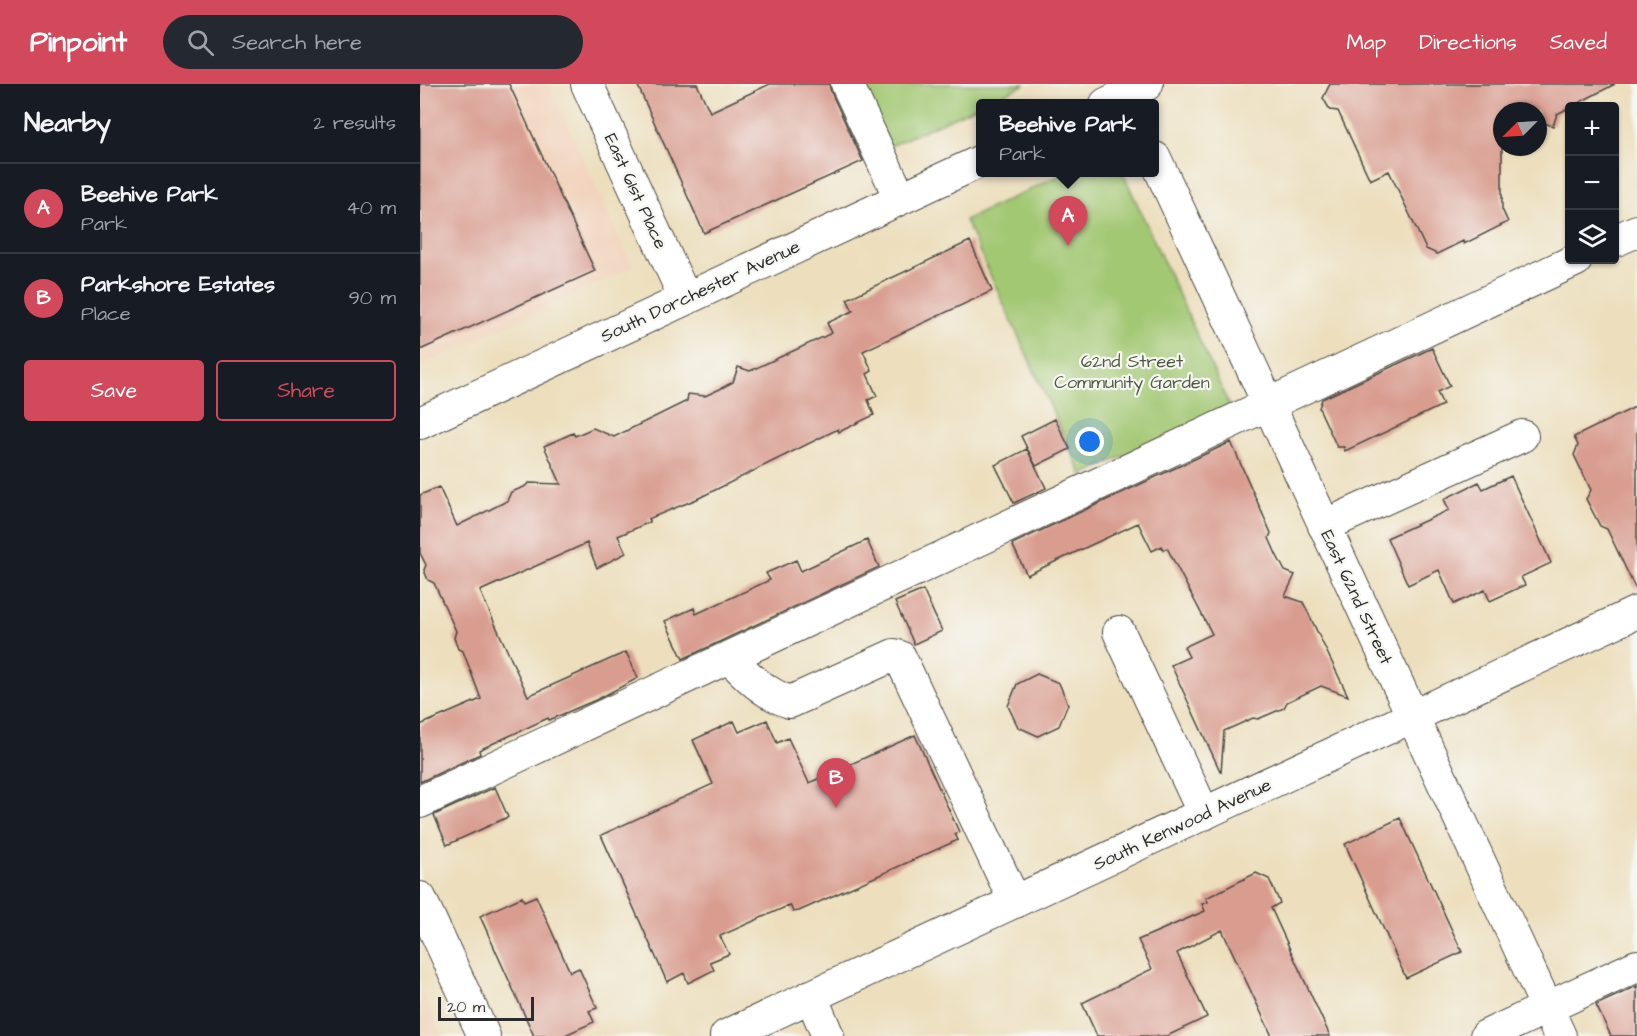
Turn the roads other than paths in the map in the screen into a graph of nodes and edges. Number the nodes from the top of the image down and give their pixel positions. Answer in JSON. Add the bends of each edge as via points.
{"nodes":[{"id":1,"x":587,"y":84,"type":"edge"},
{"id":2,"x":847,"y":84,"type":"edge"},
{"id":3,"x":976,"y":163,"type":"edge"},
{"id":4,"x":1159,"y":167,"type":"edge"},
{"id":5,"x":900,"y":198,"type":"junction"},
{"id":6,"x":1637,"y":231,"type":"edge"},
{"id":7,"x":1619,"y":239,"type":"edge"},
{"id":8,"x":1568,"y":264,"type":"edge"},
{"id":9,"x":685,"y":298,"type":"junction"},
{"id":10,"x":1269,"y":405,"type":"junction"},
{"id":11,"x":420,"y":423,"type":"edge"},
{"id":12,"x":1522,"y":436,"type":"dead end"},
{"id":13,"x":1324,"y":526,"type":"junction"},
{"id":14,"x":1637,"y":612,"type":"edge"},
{"id":15,"x":1119,"y":632,"type":"dead end"},
{"id":16,"x":729,"y":657,"type":"junction"},
{"id":17,"x":1413,"y":717,"type":"junction"},
{"id":18,"x":420,"y":802,"type":"edge"},
{"id":19,"x":1204,"y":814,"type":"junction"},
{"id":20,"x":420,"y":898,"type":"edge"},
{"id":21,"x":1015,"y":902,"type":"junction"},
{"id":22,"x":1637,"y":966,"type":"edge"},
{"id":23,"x":812,"y":996,"type":"junction"},
{"id":24,"x":1547,"y":1008,"type":"junction"},
{"id":25,"x":484,"y":1036,"type":"edge"},
{"id":26,"x":726,"y":1036,"type":"edge"},
{"id":27,"x":828,"y":1036,"type":"edge"},
{"id":28,"x":1486,"y":1036,"type":"edge"},
{"id":29,"x":1560,"y":1036,"type":"edge"}],
"edges":[{"from":1,"to":9,"type":"street","name":"East 61st Place"},
{"from":2,"to":5,"type":"street"},
{"from":3,"to":5,"type":"street","name":"South Dorchester Avenue"},
{"from":4,"to":10,"type":"street","name":"East 62nd Street"},
{"from":5,"to":9,"type":"street","name":"South Dorchester Avenue"},
{"from":6,"to":7,"type":"street"},
{"from":8,"to":10,"type":"street"},
{"from":9,"to":11,"type":"street","name":"South Dorchester Avenue"},
{"from":10,"to":13,"type":"street","name":"East 62nd Street"},
{"from":10,"to":16,"type":"street"},
{"from":12,"to":13,"type":"street"},
{"from":13,"to":17,"type":"street","name":"East 62nd Street"},
{"from":14,"to":17,"type":"street","name":"South Kenwood Avenue"},
{"from":15,"to":19,"type":"street"},
{"from":16,"to":18,"type":"street"},
{"from":16,"to":21,"type":"street","via":[[751,680],[790,702],[894,654],[900,657]]},
{"from":17,"to":19,"type":"street","name":"South Kenwood Avenue"},
{"from":17,"to":24,"type":"street","name":"East 62nd Street"},
{"from":19,"to":21,"type":"street","name":"South Kenwood Avenue"},
{"from":20,"to":25,"type":"street"},
{"from":21,"to":23,"type":"street","name":"South Kenwood Avenue"},
{"from":22,"to":24,"type":"street"},
{"from":23,"to":26,"type":"street","name":"South Kenwood Avenue"},
{"from":23,"to":27,"type":"street"},
{"from":24,"to":28,"type":"street"},
{"from":24,"to":29,"type":"street","name":"East 62nd Street"}]}
